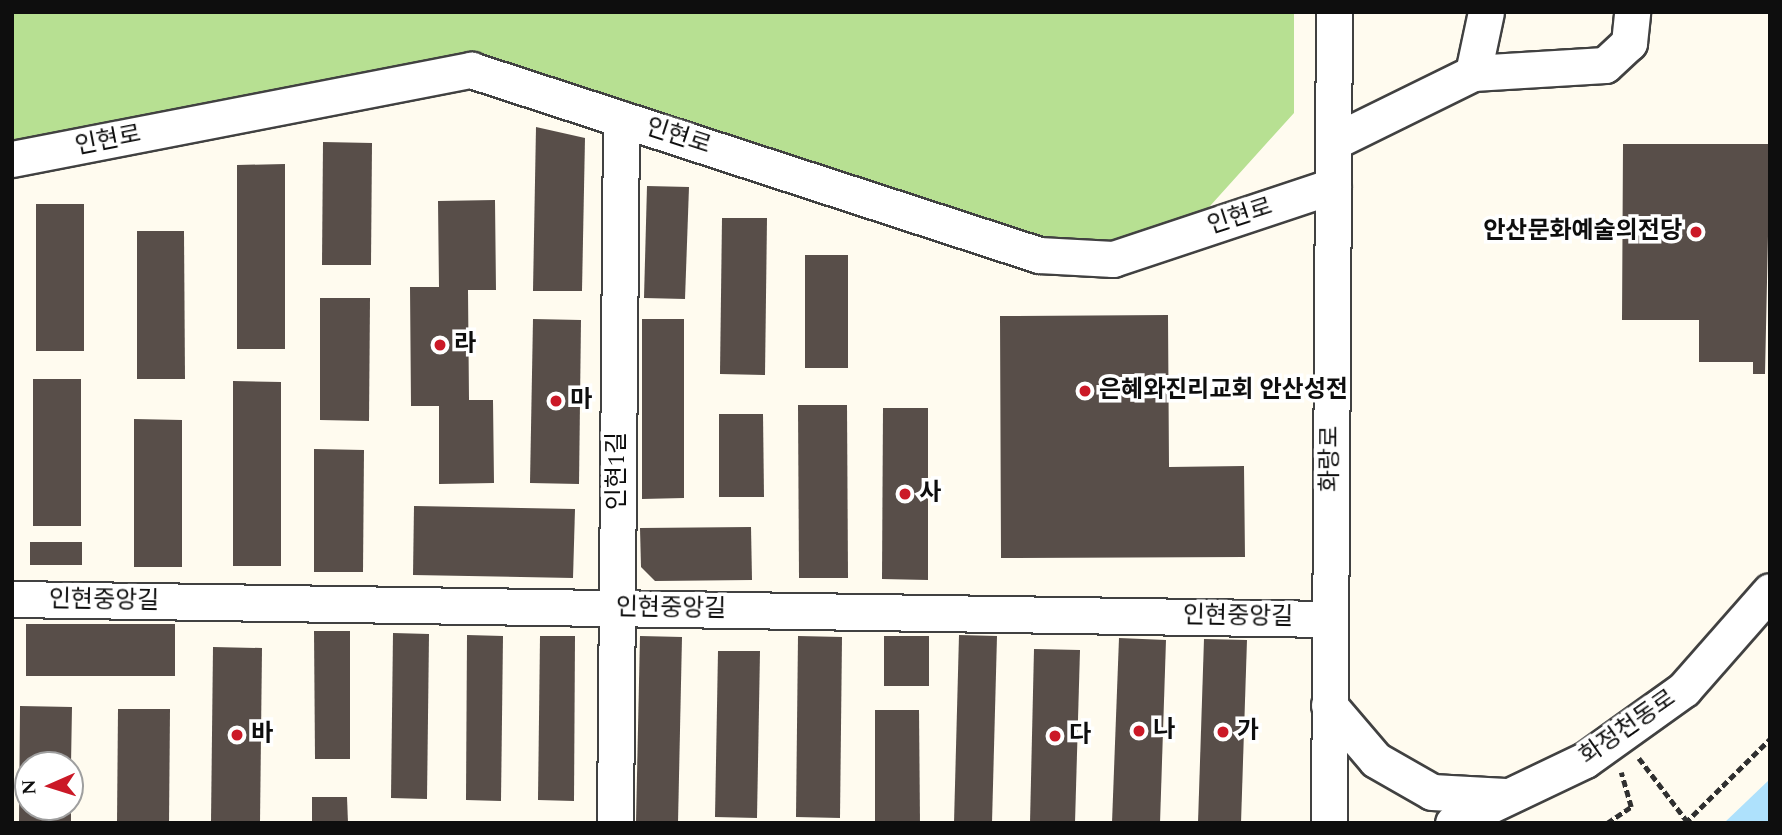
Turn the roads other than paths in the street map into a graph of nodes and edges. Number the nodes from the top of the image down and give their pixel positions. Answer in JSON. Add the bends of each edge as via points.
{"nodes":[{"id":1,"x":1334,"y":12,"type":"edge"},
{"id":2,"x":1486,"y":12,"type":"edge"},
{"id":3,"x":1632,"y":12,"type":"edge"},
{"id":4,"x":1473,"y":73,"type":"junction"},
{"id":5,"x":621,"y":119,"type":"junction"},
{"id":6,"x":1333,"y":142,"type":"junction"},
{"id":7,"x":12,"y":159,"type":"edge"},
{"id":8,"x":1332,"y":186,"type":"junction"},
{"id":9,"x":1770,"y":591,"type":"edge"},
{"id":10,"x":12,"y":600,"type":"edge"},
{"id":11,"x":617,"y":608,"type":"junction"},
{"id":12,"x":1330,"y":619,"type":"junction"},
{"id":13,"x":1329,"y":705,"type":"junction"},
{"id":14,"x":1509,"y":796,"type":"junction"},
{"id":15,"x":615,"y":823,"type":"edge"},
{"id":16,"x":1329,"y":823,"type":"edge"},
{"id":17,"x":1453,"y":823,"type":"edge"}],
"edges":[{"from":1,"to":6,"type":"street","name":"화랑로"},
{"from":2,"to":4,"type":"street"},
{"from":3,"to":4,"type":"street","via":[[1629,43],[1605,65]]},
{"from":4,"to":6,"type":"street"},
{"from":5,"to":7,"type":"street","name":"인현로","via":[[471,70]]},
{"from":5,"to":8,"type":"street","name":"인현로","via":[[1040,255],[1113,259]]},
{"from":5,"to":11,"type":"street","name":"인현1길"},
{"from":6,"to":8,"type":"street","name":"화랑로"},
{"from":8,"to":12,"type":"street","name":"화랑로"},
{"from":9,"to":14,"type":"street","name":"화정천동로","via":[[1684,689],[1617,738]]},
{"from":10,"to":11,"type":"street","name":"인현중앙길"},
{"from":11,"to":12,"type":"street","name":"인현중앙길"},
{"from":11,"to":15,"type":"street","name":"인현1길"},
{"from":12,"to":13,"type":"street","name":"화랑로"},
{"from":13,"to":14,"type":"street","via":[[1376,760],[1432,792]]},
{"from":13,"to":16,"type":"street","name":"화랑로"},
{"from":14,"to":17,"type":"street","name":"화정천동로"}]}
